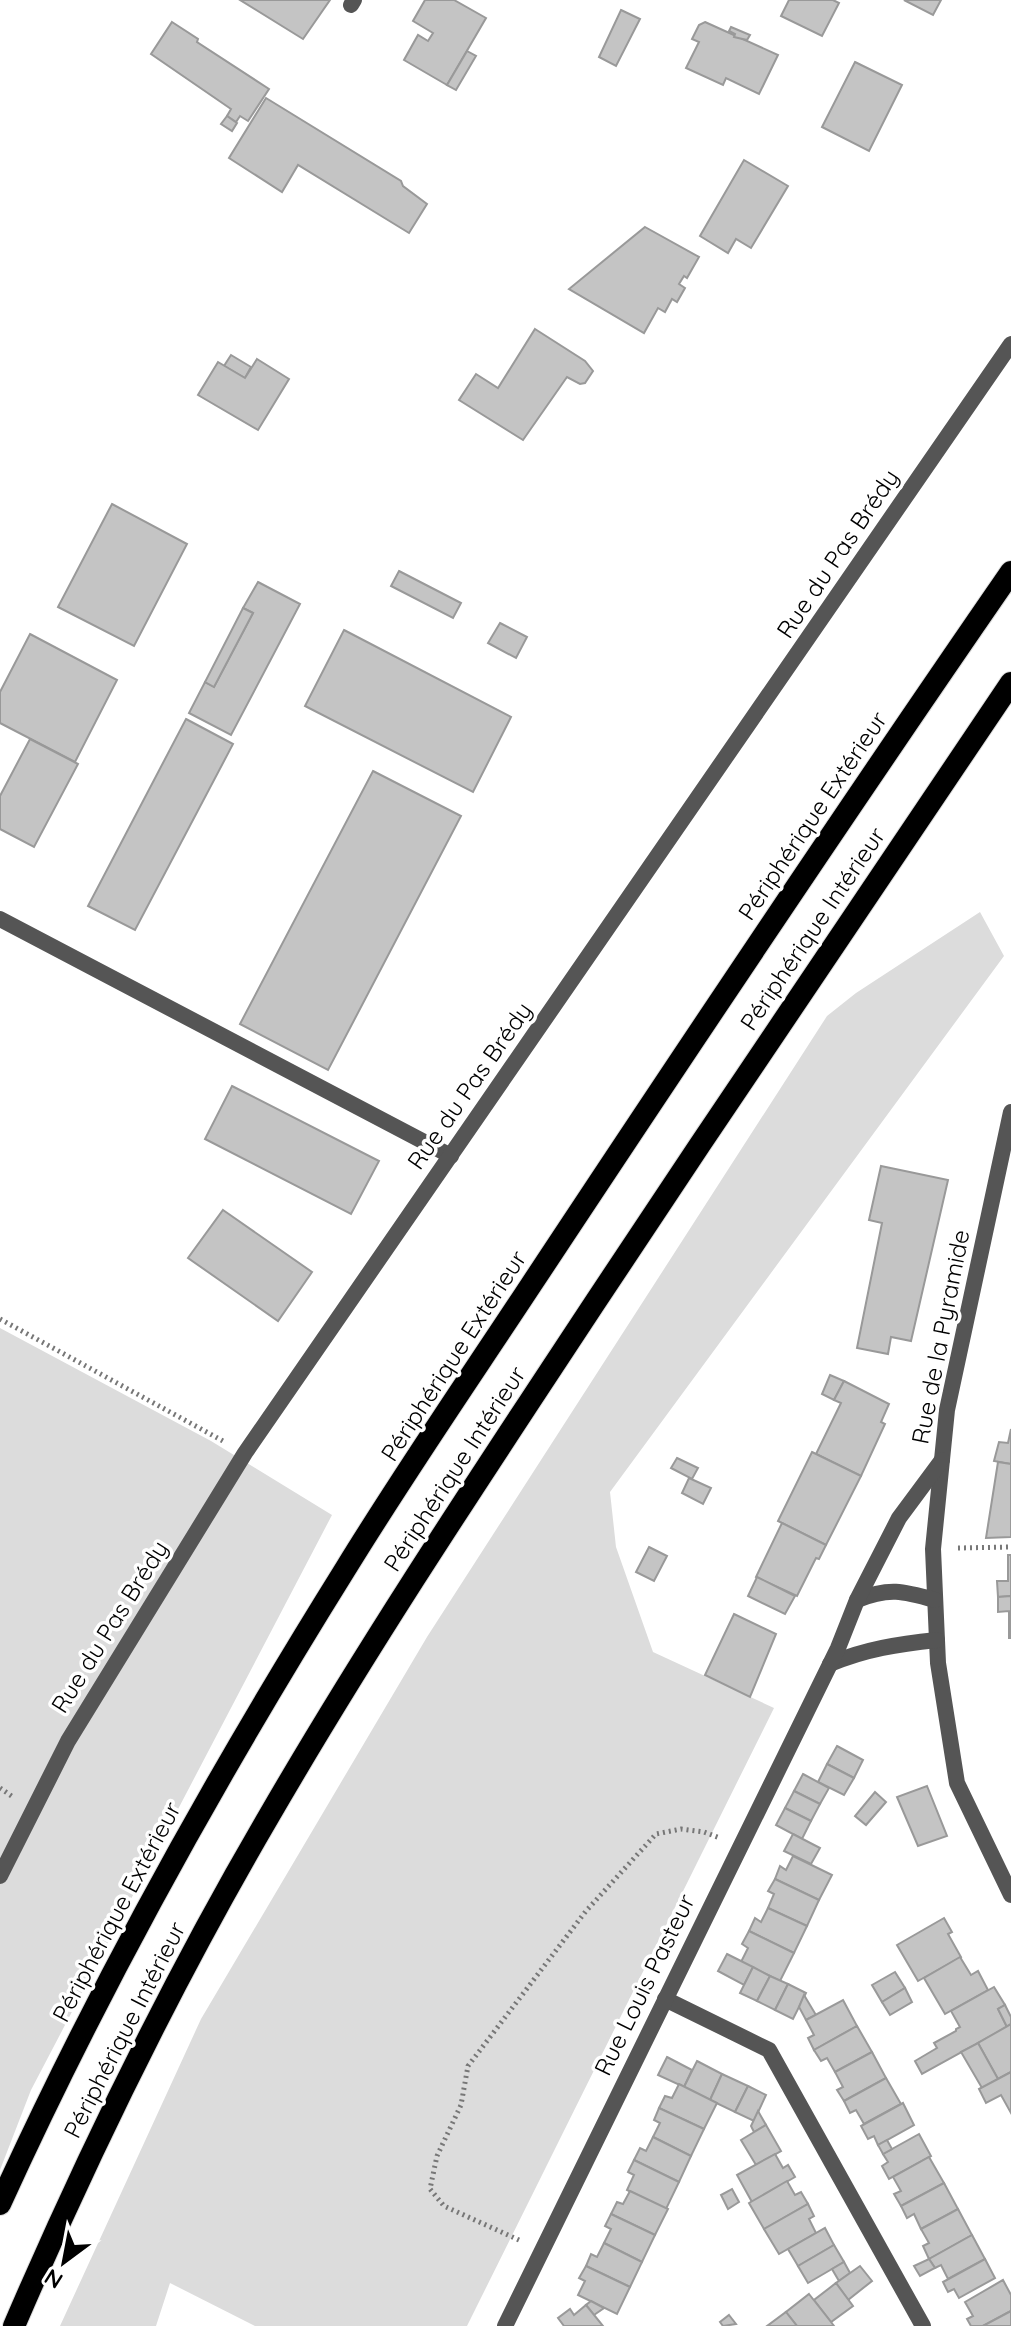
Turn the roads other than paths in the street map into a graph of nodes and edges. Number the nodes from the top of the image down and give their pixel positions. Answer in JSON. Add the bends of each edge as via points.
{"nodes":[{"id":1,"x":1011,"y":344,"type":"edge"},
{"id":2,"x":1011,"y":572,"type":"edge"},
{"id":3,"x":1011,"y":683,"type":"edge"},
{"id":4,"x":0,"y":919,"type":"edge"},
{"id":5,"x":1011,"y":1112,"type":"edge"},
{"id":6,"x":451,"y":1156,"type":"junction"},
{"id":7,"x":942,"y":1460,"type":"junction"},
{"id":8,"x":857,"y":1600,"type":"junction"},
{"id":9,"x":935,"y":1600,"type":"junction"},
{"id":10,"x":937,"y":1640,"type":"junction"},
{"id":11,"x":830,"y":1664,"type":"junction"},
{"id":12,"x":0,"y":1876,"type":"edge"},
{"id":13,"x":1011,"y":1895,"type":"edge"},
{"id":14,"x":665,"y":1999,"type":"junction"},
{"id":15,"x":0,"y":2204,"type":"edge"},
{"id":16,"x":918,"y":2324,"type":"edge"},
{"id":17,"x":14,"y":2326,"type":"edge"},
{"id":18,"x":505,"y":2326,"type":"edge"}],
"edges":[{"from":1,"to":6,"type":"street","name":"Rue du Pas Brédy"},
{"from":2,"to":15,"type":"highway","name":"Périphérique Extérieur","via":[[348,1564],[131,1937]]},
{"from":3,"to":17,"type":"highway","name":"Périphérique Intérieur","via":[[416,1576],[267,1818],[87,2164]]},
{"from":4,"to":6,"type":"street"},
{"from":5,"to":7,"type":"street","name":"Rue de la Pyramide","via":[[947,1410]]},
{"from":6,"to":12,"type":"street","name":"Rue du Pas Brédy","via":[[245,1453],[68,1741]]},
{"from":7,"to":8,"type":"street","name":"Rue Louis Pasteur","via":[[899,1518]]},
{"from":7,"to":9,"type":"street","name":"Rue de la Pyramide","via":[[933,1549]]},
{"from":8,"to":9,"type":"street","via":[[880,1591],[902,1591]]},
{"from":8,"to":11,"type":"street","name":"Rue Louis Pasteur"},
{"from":9,"to":10,"type":"street","name":"Rue de la Pyramide"},
{"from":10,"to":11,"type":"street","via":[[858,1652]]},
{"from":10,"to":13,"type":"street","name":"Rue de la Pyramide","via":[[957,1783]]},
{"from":11,"to":14,"type":"street","name":"Rue Louis Pasteur"},
{"from":14,"to":16,"type":"street","via":[[769,2050]]},
{"from":14,"to":18,"type":"street","name":"Rue Louis Pasteur"}]}
